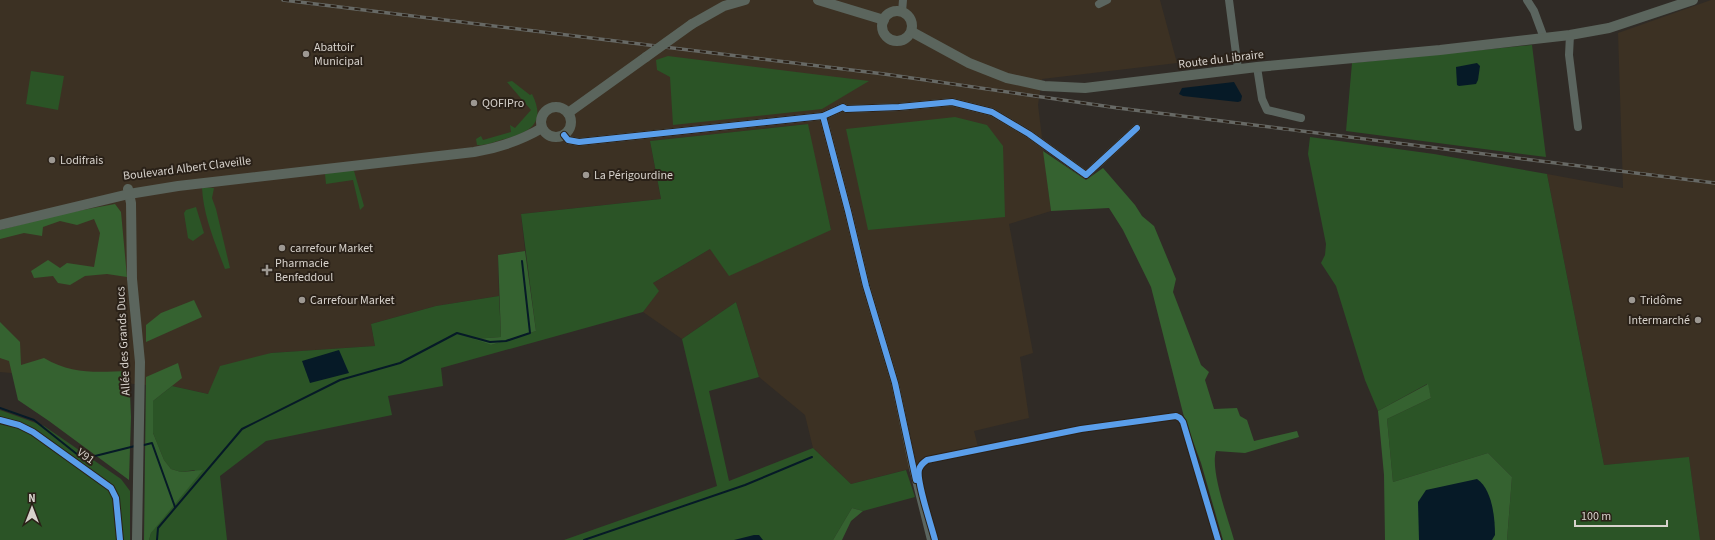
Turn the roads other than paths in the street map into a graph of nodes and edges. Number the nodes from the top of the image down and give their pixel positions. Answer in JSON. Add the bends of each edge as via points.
{"nodes":[{"id":1,"x":745,"y":0,"type":"edge"},
{"id":2,"x":818,"y":0,"type":"edge"},
{"id":3,"x":903,"y":0,"type":"edge"},
{"id":4,"x":1229,"y":0,"type":"edge"},
{"id":5,"x":1526,"y":0,"type":"edge"},
{"id":6,"x":1693,"y":0,"type":"edge"},
{"id":7,"x":902,"y":12,"type":"junction"},
{"id":8,"x":884,"y":20,"type":"junction"},
{"id":9,"x":912,"y":32,"type":"junction"},
{"id":10,"x":1570,"y":35,"type":"junction"},
{"id":11,"x":1544,"y":38,"type":"junction"},
{"id":12,"x":1257,"y":67,"type":"junction"},
{"id":13,"x":1238,"y":69,"type":"junction"},
{"id":14,"x":568,"y":113,"type":"junction"},
{"id":15,"x":823,"y":116,"type":"junction"},
{"id":16,"x":1301,"y":118,"type":"dead end"},
{"id":17,"x":1578,"y":127,"type":"dead end"},
{"id":18,"x":542,"y":128,"type":"junction"},
{"id":19,"x":1137,"y":128,"type":"dead end"},
{"id":20,"x":564,"y":135,"type":"junction"},
{"id":21,"x":129,"y":191,"type":"junction"},
{"id":22,"x":0,"y":225,"type":"edge"},
{"id":23,"x":137,"y":540,"type":"edge"},
{"id":24,"x":931,"y":540,"type":"edge"}],
"edges":[{"from":1,"to":14,"type":"main road","bridge":true,"via":[[724,6],[692,24]]},
{"from":2,"to":8,"type":"main road"},
{"from":3,"to":7,"type":"street"},
{"from":4,"to":13,"type":"street"},
{"from":5,"to":11,"type":"street","via":[[1534,10]]},
{"from":6,"to":10,"type":"main road","name":"Route du Libraire","via":[[1609,28]]},
{"from":7,"to":8,"type":"main road","via":[[889,14]]},
{"from":7,"to":9,"type":"main road","via":[[910,17]]},
{"from":8,"to":9,"type":"main road","via":[[885,35],[893,40],[906,39]]},
{"from":9,"to":13,"type":"main road","name":"Route du Libraire","via":[[991,72],[1044,86],[1096,87]]},
{"from":10,"to":11,"type":"main road","name":"Route du Libraire"},
{"from":10,"to":17,"type":"street","via":[[1569,55]]},
{"from":11,"to":12,"type":"main road","name":"Route du Libraire"},
{"from":12,"to":13,"type":"main road","name":"Route du Libraire"},
{"from":12,"to":16,"type":"street","via":[[1262,99],[1267,110]]},
{"from":14,"to":18,"type":"main road","via":[[560,108],[550,108],[543,114]]},
{"from":14,"to":20,"type":"main road","via":[[571,122]]},
{"from":15,"to":19,"type":"street","via":[[843,107],[899,107],[952,102],[992,112],[1029,134],[1086,175]]},
{"from":15,"to":20,"type":"street","via":[[579,142],[568,140]]},
{"from":15,"to":24,"type":"street","via":[[866,286],[895,384]]},
{"from":18,"to":20,"type":"main road","via":[[554,137]]},
{"from":18,"to":21,"type":"main road","name":"Boulevard Albert Claveille","via":[[494,149]]},
{"from":21,"to":22,"type":"main road","name":"Boulevard Albert Claveille"},
{"from":21,"to":23,"type":"main road","name":"Allée des Grands Ducs","via":[[132,279],[140,362]]}]}
